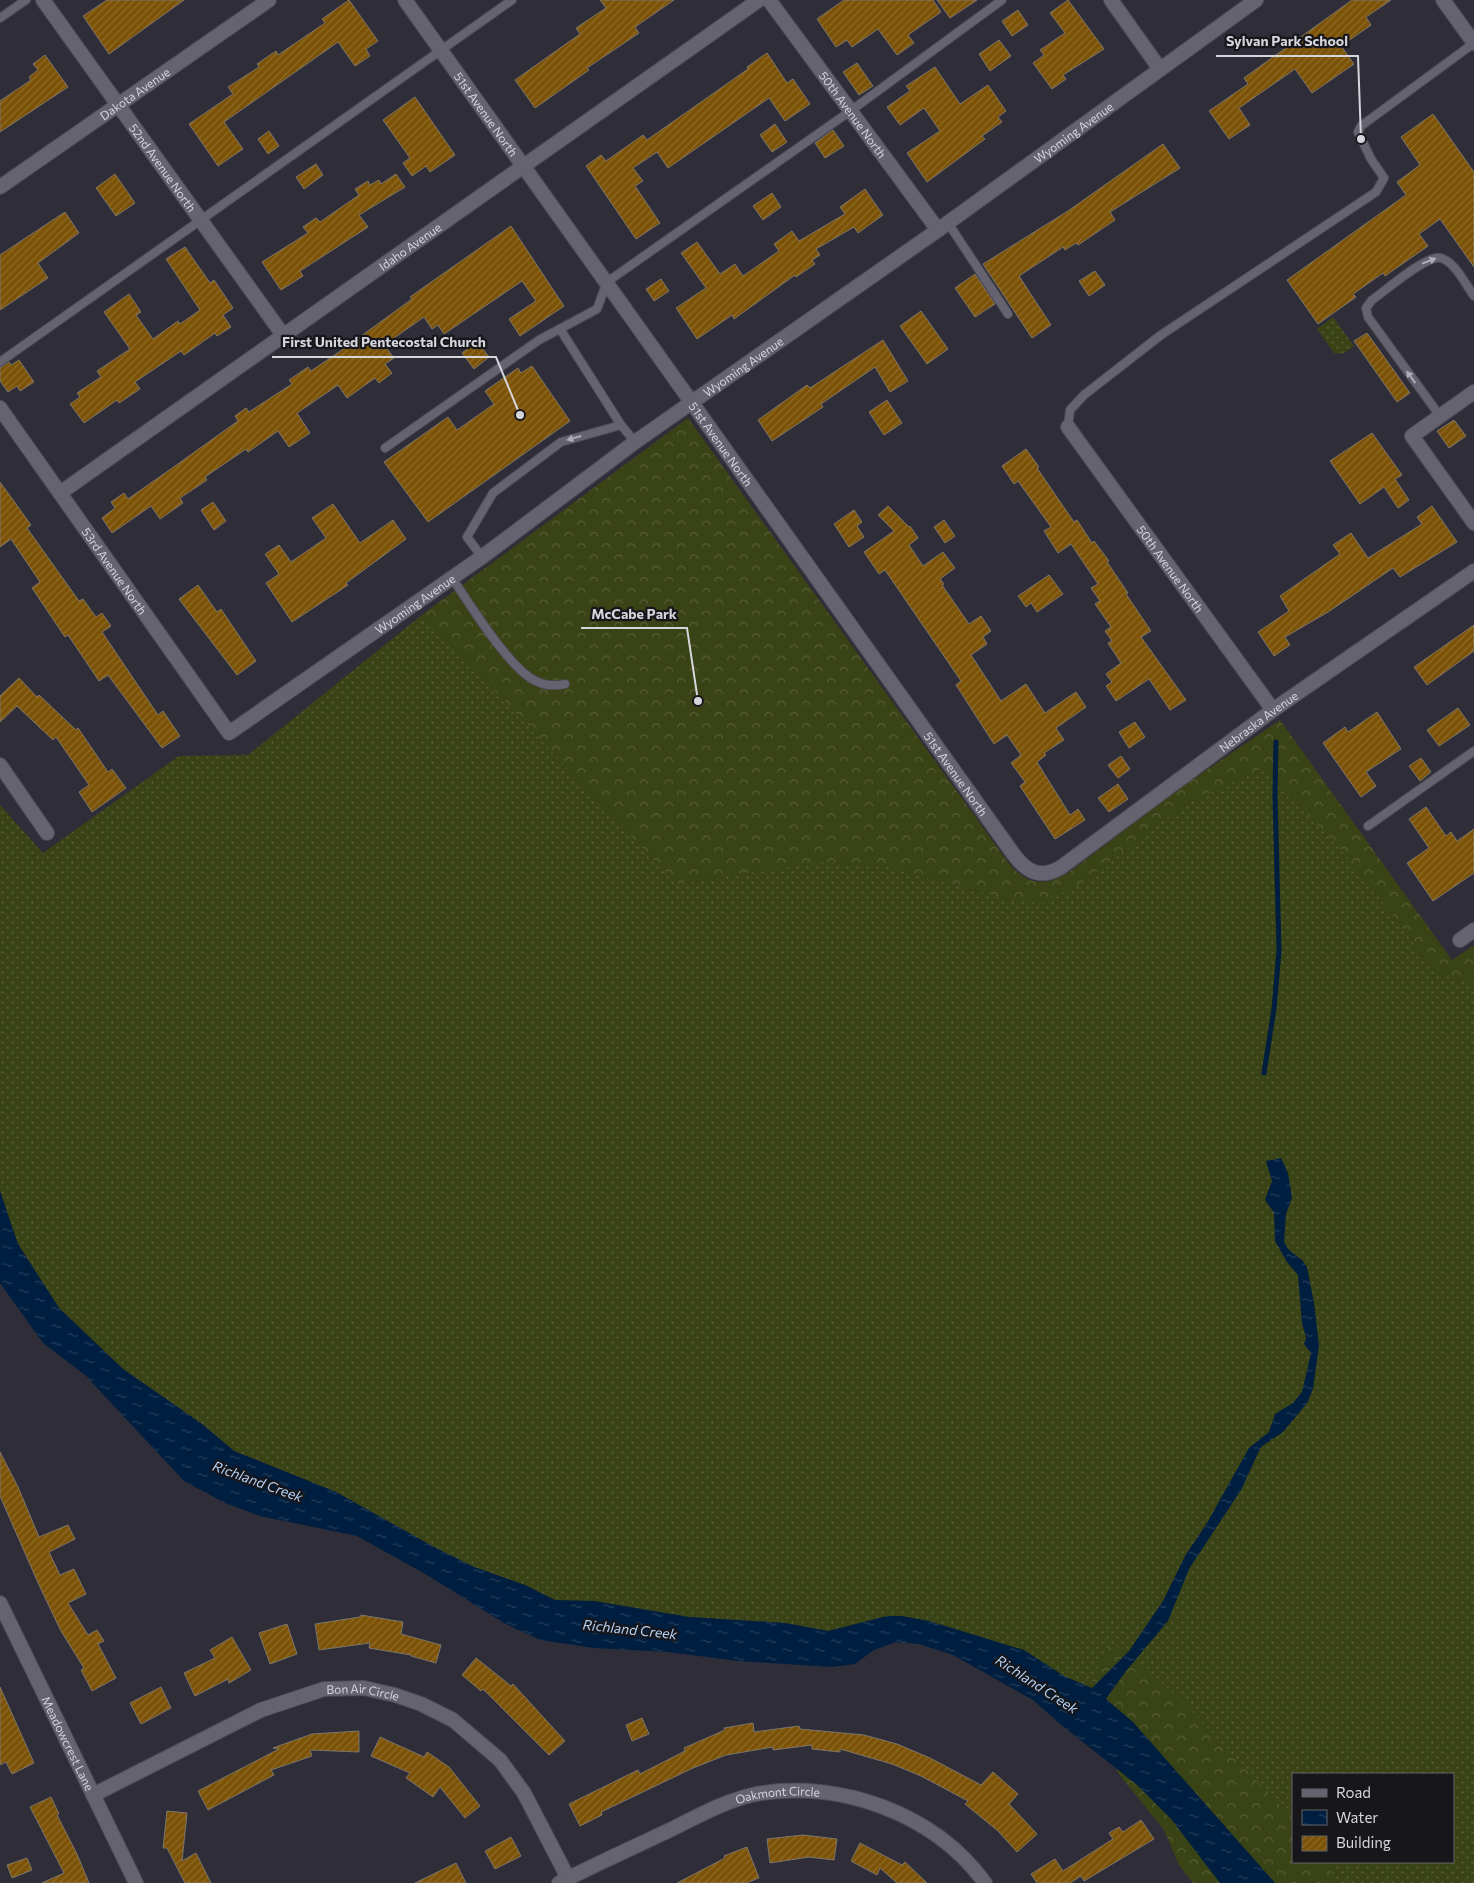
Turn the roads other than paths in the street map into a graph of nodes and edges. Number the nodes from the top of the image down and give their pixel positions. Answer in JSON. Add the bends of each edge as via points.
{"nodes":[{"id":1,"x":26,"y":0,"type":"edge"},
{"id":2,"x":43,"y":0,"type":"edge"},
{"id":3,"x":269,"y":0,"type":"edge"},
{"id":4,"x":405,"y":0,"type":"edge"},
{"id":5,"x":512,"y":0,"type":"edge"},
{"id":6,"x":759,"y":0,"type":"edge"},
{"id":7,"x":770,"y":0,"type":"edge"},
{"id":8,"x":1002,"y":0,"type":"edge"},
{"id":9,"x":1111,"y":0,"type":"edge"},
{"id":10,"x":1256,"y":0,"type":"edge"},
{"id":11,"x":1443,"y":0,"type":"edge"},
{"id":12,"x":0,"y":18,"type":"edge"},
{"id":13,"x":1474,"y":43,"type":"edge"},
{"id":14,"x":441,"y":50,"type":"junction"},
{"id":15,"x":1160,"y":69,"type":"junction"},
{"id":16,"x":118,"y":106,"type":"junction"},
{"id":17,"x":849,"y":112,"type":"junction"},
{"id":18,"x":523,"y":164,"type":"junction"},
{"id":19,"x":0,"y":187,"type":"edge"},
{"id":20,"x":201,"y":220,"type":"junction"},
{"id":21,"x":943,"y":226,"type":"junction"},
{"id":22,"x":607,"y":282,"type":"junction"},
{"id":23,"x":1474,"y":296,"type":"edge"},
{"id":24,"x":1008,"y":314,"type":"dead end"},
{"id":25,"x":560,"y":330,"type":"junction"},
{"id":26,"x":283,"y":335,"type":"junction"},
{"id":27,"x":0,"y":362,"type":"edge"},
{"id":28,"x":1474,"y":392,"type":"edge"},
{"id":29,"x":692,"y":404,"type":"junction"},
{"id":30,"x":0,"y":408,"type":"edge"},
{"id":31,"x":1440,"y":416,"type":"junction"},
{"id":32,"x":621,"y":425,"type":"junction"},
{"id":33,"x":1068,"y":426,"type":"joint"},
{"id":34,"x":635,"y":442,"type":"junction"},
{"id":35,"x":385,"y":448,"type":"dead end"},
{"id":36,"x":60,"y":493,"type":"junction"},
{"id":37,"x":1474,"y":523,"type":"edge"},
{"id":38,"x":482,"y":557,"type":"junction"},
{"id":39,"x":1474,"y":571,"type":"edge"},
{"id":40,"x":452,"y":578,"type":"junction"},
{"id":41,"x":566,"y":684,"type":"dead end"},
{"id":42,"x":1274,"y":710,"type":"junction"},
{"id":43,"x":229,"y":733,"type":"joint"},
{"id":44,"x":1474,"y":751,"type":"edge"},
{"id":45,"x":0,"y":765,"type":"edge"},
{"id":46,"x":1368,"y":826,"type":"dead end"},
{"id":47,"x":47,"y":832,"type":"dead end"},
{"id":48,"x":1046,"y":874,"type":"joint"},
{"id":49,"x":1474,"y":930,"type":"edge"},
{"id":50,"x":1460,"y":940,"type":"dead end"},
{"id":51,"x":0,"y":1603,"type":"edge"},
{"id":52,"x":93,"y":1795,"type":"junction"},
{"id":53,"x":564,"y":1881,"type":"edge"},
{"id":54,"x":136,"y":1883,"type":"edge"},
{"id":55,"x":985,"y":1883,"type":"edge"}],
"edges":[{"from":1,"to":12,"type":"lane"},
{"from":2,"to":16,"type":"street","name":"52nd Avenue North"},
{"from":3,"to":16,"type":"street","name":"Dakota Avenue"},
{"from":4,"to":14,"type":"street","name":"51st Avenue North"},
{"from":5,"to":14,"type":"lane"},
{"from":6,"to":18,"type":"street","name":"Idaho Avenue"},
{"from":7,"to":17,"type":"street","name":"50th Avenue North"},
{"from":8,"to":17,"type":"lane"},
{"from":9,"to":15,"type":"street"},
{"from":10,"to":15,"type":"street","name":"Wyoming Avenue"},
{"from":11,"to":13,"type":"street"},
{"from":13,"to":33,"type":"lane","via":[[1361,126],[1358,132],[1384,178],[1376,192],[1161,335],[1084,395],[1070,410]]},
{"from":14,"to":18,"type":"street","name":"51st Avenue North"},
{"from":14,"to":20,"type":"lane"},
{"from":15,"to":21,"type":"street","name":"Wyoming Avenue"},
{"from":16,"to":19,"type":"street","name":"Dakota Avenue"},
{"from":16,"to":20,"type":"street","name":"52nd Avenue North"},
{"from":17,"to":21,"type":"street","name":"50th Avenue North"},
{"from":17,"to":22,"type":"lane"},
{"from":18,"to":22,"type":"street","name":"51st Avenue North"},
{"from":18,"to":26,"type":"street","name":"Idaho Avenue"},
{"from":20,"to":26,"type":"street","name":"52nd Avenue North"},
{"from":20,"to":27,"type":"lane"},
{"from":21,"to":24,"type":"lane"},
{"from":21,"to":29,"type":"street","name":"Wyoming Avenue"},
{"from":22,"to":25,"type":"lane","via":[[597,309]]},
{"from":22,"to":29,"type":"street","name":"51st Avenue North"},
{"from":31,"to":23,"type":"lane","one_way":true,"via":[[1368,317],[1366,308],[1372,300],[1428,259],[1440,258],[1451,264]]},
{"from":25,"to":32,"type":"lane"},
{"from":25,"to":35,"type":"lane","via":[[539,340]]},
{"from":26,"to":36,"type":"street","name":"Idaho Avenue"},
{"from":28,"to":31,"type":"street"},
{"from":29,"to":34,"type":"street","name":"Wyoming Avenue"},
{"from":29,"to":48,"type":"street","name":"51st Avenue North","via":[[1021,864],[1031,872]]},
{"from":30,"to":36,"type":"street","name":"53rd Avenue North"},
{"from":31,"to":37,"type":"street","via":[[1412,436]]},
{"from":32,"to":34,"type":"lane"},
{"from":32,"to":38,"type":"lane","one_way":true,"via":[[561,442],[493,493],[467,537]]},
{"from":33,"to":42,"type":"street","name":"50th Avenue North"},
{"from":34,"to":38,"type":"street","name":"Wyoming Avenue"},
{"from":36,"to":43,"type":"street","name":"53rd Avenue North"},
{"from":38,"to":40,"type":"street","name":"Wyoming Avenue"},
{"from":39,"to":42,"type":"street","name":"Nebraska Avenue"},
{"from":40,"to":41,"type":"lane","via":[[506,653],[528,676],[551,686]]},
{"from":40,"to":43,"type":"street","name":"Wyoming Avenue"},
{"from":42,"to":48,"type":"street","name":"Nebraska Avenue","via":[[1067,864]]},
{"from":44,"to":46,"type":"lane"},
{"from":45,"to":47,"type":"street"},
{"from":49,"to":50,"type":"street"},
{"from":51,"to":52,"type":"street","name":"Meadowcrest Lane"},
{"from":52,"to":53,"type":"street","name":"Bon Air Circle","via":[[261,1710],[324,1689],[364,1688],[412,1701],[453,1720],[500,1760],[524,1793]]},
{"from":52,"to":54,"type":"street","name":"Meadowcrest Lane"},
{"from":53,"to":55,"type":"street","name":"Oakmont Circle","via":[[712,1809],[756,1794],[821,1790],[917,1821],[944,1840]]}]}
